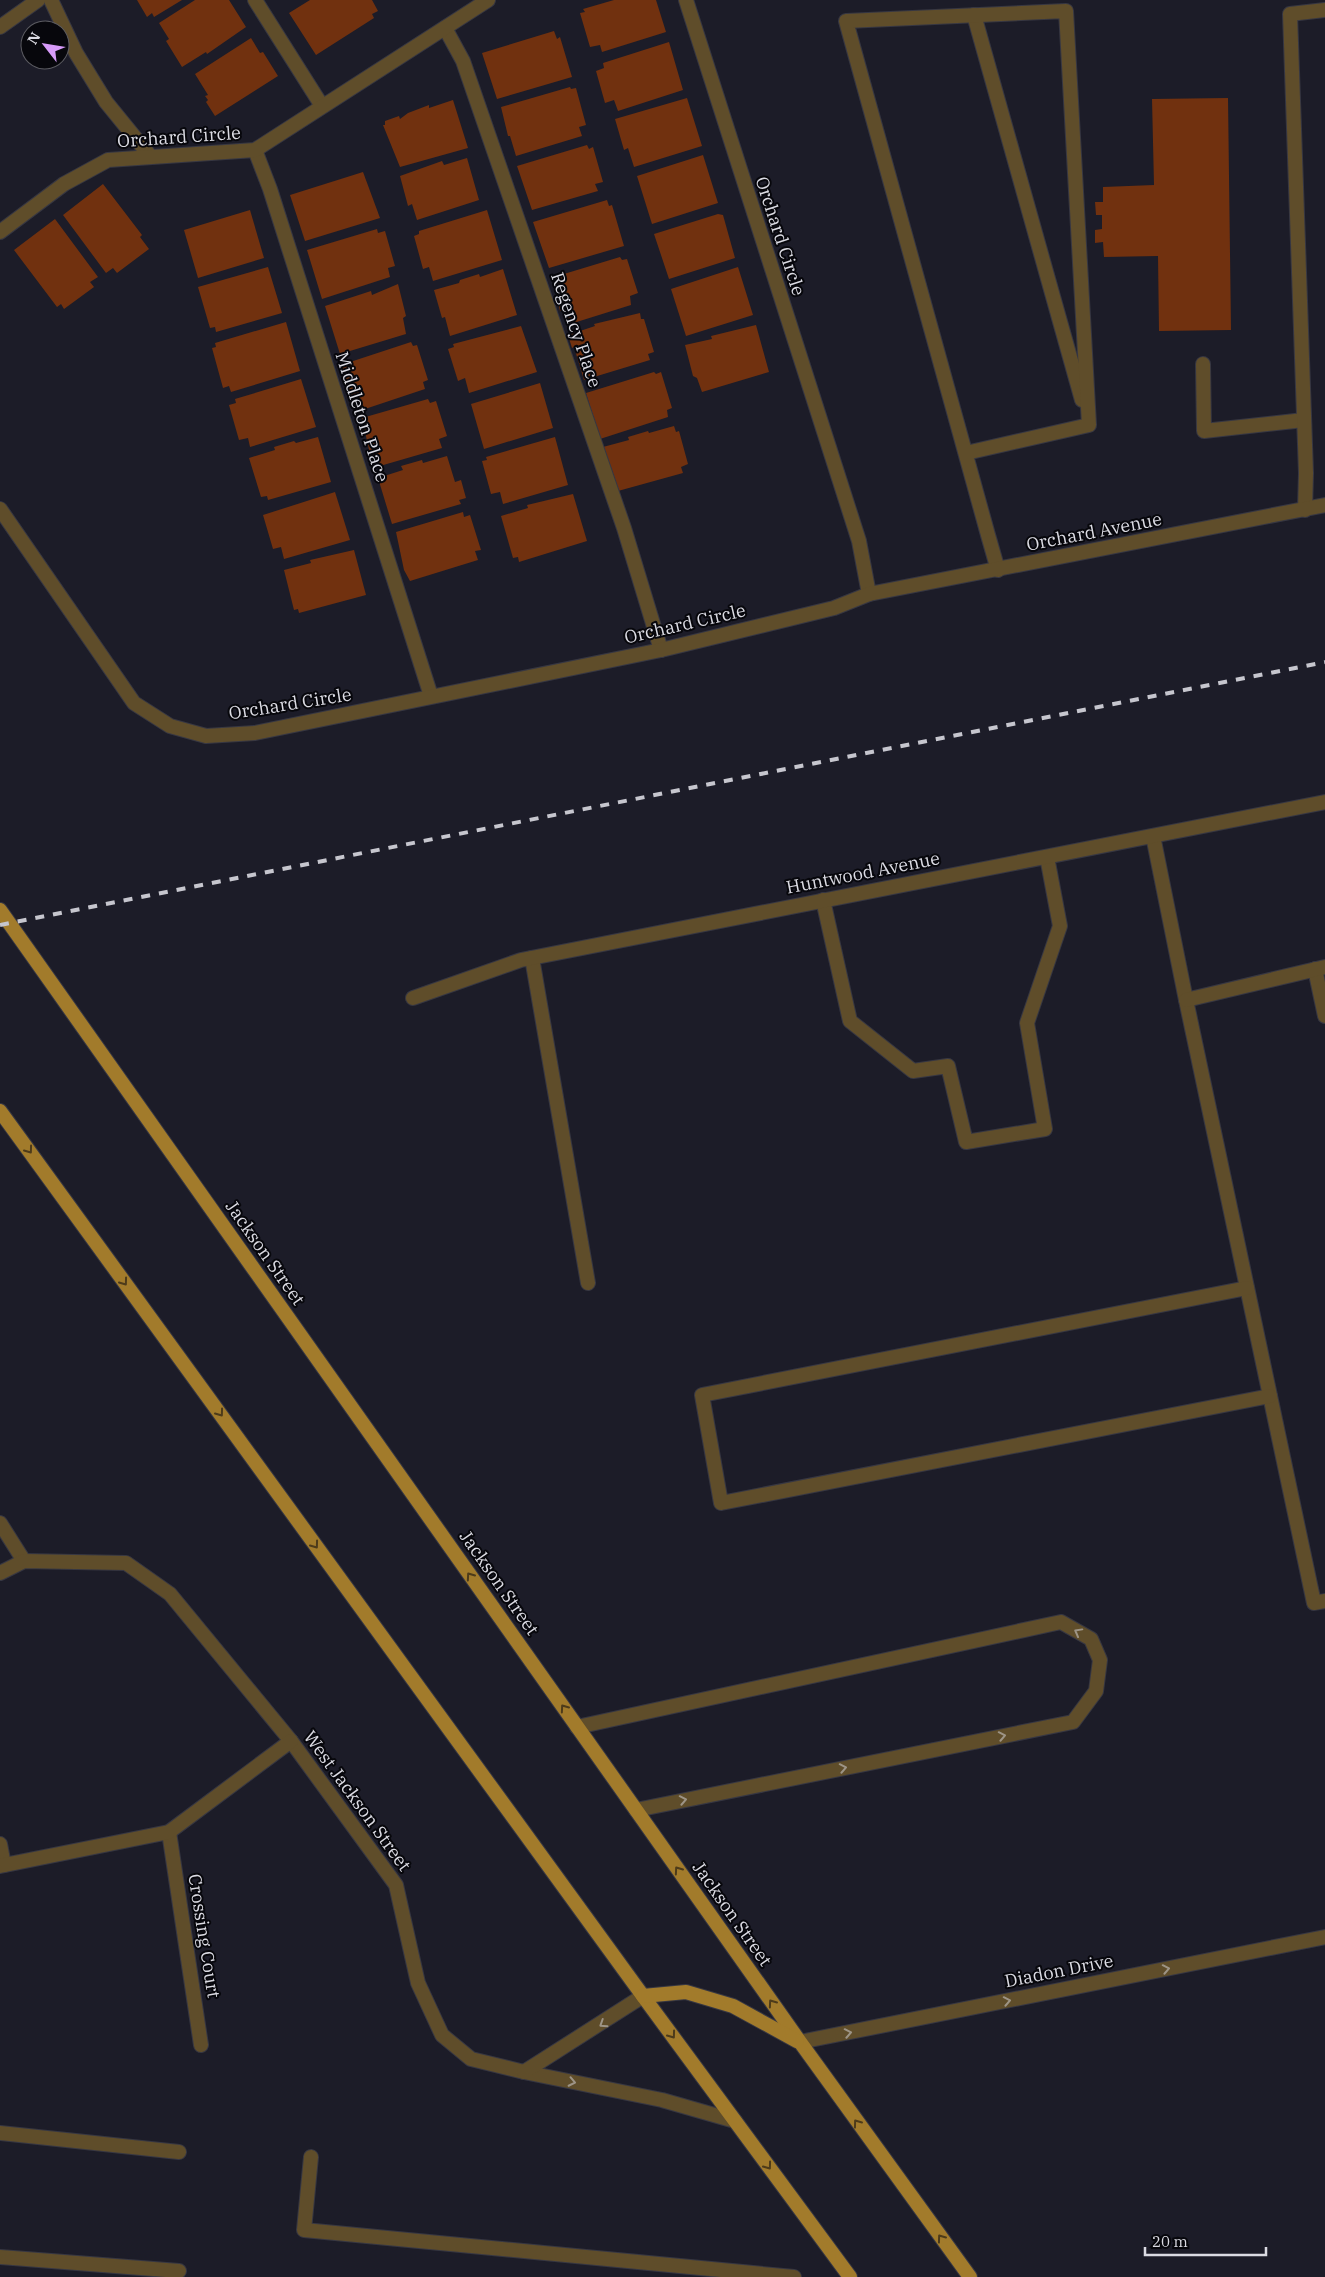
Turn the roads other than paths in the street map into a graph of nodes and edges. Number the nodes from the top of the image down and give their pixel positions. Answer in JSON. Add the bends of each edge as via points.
{"nodes":[{"id":1,"x":38,"y":0,"type":"edge"},
{"id":2,"x":51,"y":0,"type":"edge"},
{"id":3,"x":255,"y":0,"type":"edge"},
{"id":4,"x":488,"y":0,"type":"edge"},
{"id":5,"x":686,"y":0,"type":"edge"},
{"id":6,"x":1325,"y":10,"type":"edge"},
{"id":7,"x":974,"y":15,"type":"junction"},
{"id":8,"x":0,"y":27,"type":"edge"},
{"id":9,"x":445,"y":28,"type":"junction"},
{"id":10,"x":322,"y":106,"type":"junction"},
{"id":11,"x":255,"y":150,"type":"junction"},
{"id":12,"x":150,"y":156,"type":"junction"},
{"id":13,"x":0,"y":232,"type":"edge"},
{"id":14,"x":1203,"y":364,"type":"dead end"},
{"id":15,"x":1304,"y":420,"type":"junction"},
{"id":16,"x":1089,"y":425,"type":"junction"},
{"id":17,"x":966,"y":453,"type":"junction"},
{"id":18,"x":1325,"y":505,"type":"edge"},
{"id":19,"x":0,"y":509,"type":"edge"},
{"id":20,"x":1305,"y":510,"type":"junction"},
{"id":21,"x":998,"y":570,"type":"junction"},
{"id":22,"x":869,"y":594,"type":"junction"},
{"id":23,"x":661,"y":650,"type":"junction"},
{"id":24,"x":431,"y":696,"type":"junction"},
{"id":25,"x":1325,"y":802,"type":"edge"},
{"id":26,"x":1153,"y":836,"type":"junction"},
{"id":27,"x":1047,"y":857,"type":"junction"},
{"id":28,"x":823,"y":900,"type":"junction"},
{"id":29,"x":0,"y":910,"type":"edge"},
{"id":30,"x":532,"y":958,"type":"junction"},
{"id":31,"x":1320,"y":968,"type":"edge"},
{"id":32,"x":413,"y":998,"type":"dead end"},
{"id":33,"x":1186,"y":1000,"type":"junction"},
{"id":34,"x":1325,"y":1016,"type":"edge"},
{"id":35,"x":0,"y":1111,"type":"edge"},
{"id":36,"x":588,"y":1283,"type":"dead end"},
{"id":37,"x":1247,"y":1288,"type":"junction"},
{"id":38,"x":1270,"y":1396,"type":"junction"},
{"id":39,"x":0,"y":1523,"type":"edge"},
{"id":40,"x":24,"y":1560,"type":"junction"},
{"id":41,"x":0,"y":1573,"type":"edge"},
{"id":42,"x":1325,"y":1601,"type":"edge"},
{"id":43,"x":577,"y":1727,"type":"junction"},
{"id":44,"x":291,"y":1741,"type":"junction"},
{"id":45,"x":636,"y":1810,"type":"junction"},
{"id":46,"x":169,"y":1832,"type":"junction"},
{"id":47,"x":0,"y":1844,"type":"edge"},
{"id":48,"x":2,"y":1866,"type":"edge"},
{"id":49,"x":1325,"y":1937,"type":"edge"},
{"id":50,"x":643,"y":1996,"type":"junction"},
{"id":51,"x":800,"y":2042,"type":"junction"},
{"id":52,"x":201,"y":2045,"type":"dead end"},
{"id":53,"x":524,"y":2072,"type":"junction"},
{"id":54,"x":735,"y":2121,"type":"junction"},
{"id":55,"x":0,"y":2133,"type":"edge"},
{"id":56,"x":179,"y":2152,"type":"dead end"},
{"id":57,"x":311,"y":2157,"type":"dead end"},
{"id":58,"x":0,"y":2257,"type":"edge"},
{"id":59,"x":179,"y":2270,"type":"dead end"},
{"id":60,"x":794,"y":2277,"type":"edge"},
{"id":61,"x":850,"y":2277,"type":"edge"},
{"id":62,"x":970,"y":2277,"type":"edge"}],
"edges":[{"from":1,"to":8,"type":"street"},
{"from":2,"to":12,"type":"street","via":[[76,52],[106,102]]},
{"from":3,"to":10,"type":"street"},
{"from":4,"to":9,"type":"street","name":"Orchard Circle"},
{"from":5,"to":22,"type":"street","name":"Orchard Circle","via":[[859,541]]},
{"from":6,"to":15,"type":"street","via":[[1290,14]]},
{"from":7,"to":16,"type":"street"},
{"from":7,"to":16,"type":"street","via":[[1066,11]]},
{"from":7,"to":17,"type":"street","via":[[846,21]]},
{"from":9,"to":10,"type":"street","name":"Orchard Circle"},
{"from":9,"to":23,"type":"street","name":"Regency Place","via":[[470,80],[621,518]]},
{"from":10,"to":11,"type":"street","name":"Orchard Circle"},
{"from":11,"to":12,"type":"street","name":"Orchard Circle"},
{"from":11,"to":24,"type":"street","name":"Middleton Place","via":[[269,184]]},
{"from":12,"to":13,"type":"street","name":"Orchard Circle","via":[[108,160],[64,184]]},
{"from":14,"to":15,"type":"street","via":[[1204,431]]},
{"from":15,"to":20,"type":"street"},
{"from":16,"to":17,"type":"street"},
{"from":17,"to":21,"type":"street"},
{"from":18,"to":20,"type":"street","name":"Orchard Avenue"},
{"from":19,"to":24,"type":"street","name":"Orchard Circle","via":[[134,703],[170,726],[206,736],[255,733]]},
{"from":20,"to":21,"type":"street","name":"Orchard Avenue"},
{"from":21,"to":22,"type":"street","name":"Orchard Avenue"},
{"from":22,"to":23,"type":"street","name":"Orchard Circle","via":[[834,608]]},
{"from":23,"to":24,"type":"street","name":"Orchard Circle"},
{"from":25,"to":26,"type":"street","name":"Huntwood Avenue"},
{"from":26,"to":27,"type":"street","name":"Huntwood Avenue"},
{"from":26,"to":33,"type":"street"},
{"from":27,"to":28,"type":"street","name":"Huntwood Avenue"},
{"from":27,"to":28,"type":"street","via":[[1060,926],[1027,1023],[1045,1129],[966,1142],[948,1066],[913,1071],[850,1022]]},
{"from":28,"to":30,"type":"street","name":"Huntwood Avenue"},
{"from":43,"to":29,"type":"main road","name":"Jackson Street","one_way":true},
{"from":30,"to":32,"type":"street","name":"Huntwood Avenue"},
{"from":30,"to":36,"type":"street"},
{"from":31,"to":33,"type":"street"},
{"from":31,"to":34,"type":"street"},
{"from":33,"to":37,"type":"street"},
{"from":35,"to":50,"type":"main road","one_way":true},
{"from":37,"to":38,"type":"street"},
{"from":37,"to":38,"type":"street","via":[[702,1395],[722,1503]]},
{"from":38,"to":42,"type":"street","via":[[1314,1603]]},
{"from":39,"to":40,"type":"street"},
{"from":40,"to":41,"type":"street"},
{"from":40,"to":44,"type":"street","name":"West Jackson Street","via":[[126,1563],[170,1594]]},
{"from":43,"to":45,"type":"main road","name":"Jackson Street"},
{"from":45,"to":43,"type":"street","one_way":true,"via":[[1073,1722],[1096,1691],[1100,1660],[1091,1639],[1061,1622]]},
{"from":44,"to":46,"type":"street"},
{"from":44,"to":53,"type":"street","name":"West Jackson Street","via":[[396,1885],[418,1982],[442,2035],[471,2059]]},
{"from":51,"to":45,"type":"main road","name":"Jackson Street","one_way":true},
{"from":46,"to":48,"type":"street"},
{"from":46,"to":52,"type":"street","name":"Crossing Court"},
{"from":47,"to":48,"type":"street"},
{"from":51,"to":49,"type":"street","name":"Diadon Drive","one_way":true},
{"from":50,"to":51,"type":"main road","via":[[686,1992],[733,2006]]},
{"from":50,"to":53,"type":"street","one_way":true},
{"from":50,"to":54,"type":"main road","one_way":true},
{"from":62,"to":51,"type":"main road","name":"Jackson Street","one_way":true},
{"from":53,"to":54,"type":"street","name":"West Jackson Street","one_way":true,"via":[[662,2100]]},
{"from":54,"to":61,"type":"main road","one_way":true},
{"from":55,"to":56,"type":"street"},
{"from":57,"to":60,"type":"street","via":[[304,2230]]},
{"from":58,"to":59,"type":"street"}]}
